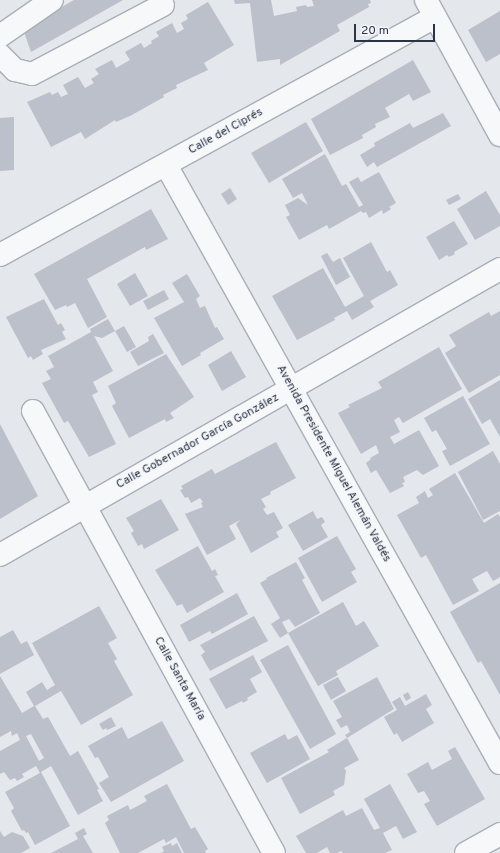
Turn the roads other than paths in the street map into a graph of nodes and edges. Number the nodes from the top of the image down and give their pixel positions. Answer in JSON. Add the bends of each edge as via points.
{"nodes":[{"id":1,"x":52,"y":0,"type":"edge"},
{"id":2,"x":163,"y":5,"type":"dead end"},
{"id":3,"x":430,"y":8,"type":"edge"},
{"id":4,"x":0,"y":36,"type":"edge"},
{"id":5,"x":0,"y":55,"type":"edge"},
{"id":6,"x":500,"y":135,"type":"edge"},
{"id":7,"x":166,"y":165,"type":"junction"},
{"id":8,"x":0,"y":255,"type":"edge"},
{"id":9,"x":500,"y":270,"type":"edge"},
{"id":10,"x":292,"y":389,"type":"junction"},
{"id":11,"x":33,"y":411,"type":"dead end"},
{"id":12,"x":84,"y":506,"type":"junction"},
{"id":13,"x":0,"y":555,"type":"edge"},
{"id":14,"x":500,"y":763,"type":"edge"},
{"id":15,"x":500,"y":834,"type":"edge"},
{"id":16,"x":274,"y":853,"type":"edge"},
{"id":17,"x":466,"y":853,"type":"edge"}],
"edges":[{"from":1,"to":4,"type":"street"},
{"from":2,"to":5,"type":"street","via":[[32,74],[15,70]]},
{"from":3,"to":6,"type":"street"},
{"from":3,"to":7,"type":"street","name":"Calle del Ciprés"},
{"from":7,"to":8,"type":"street","name":"Calle del Ciprés"},
{"from":7,"to":10,"type":"street","name":"Avenida Presidente Miguel Alemán Valdés"},
{"from":9,"to":10,"type":"street","name":"Calle Gobernador García González"},
{"from":10,"to":12,"type":"street","name":"Calle Gobernador García González"},
{"from":10,"to":14,"type":"street","name":"Avenida Presidente Miguel Alemán Valdés"},
{"from":11,"to":12,"type":"street","name":"Calle Santa María"},
{"from":12,"to":13,"type":"street","name":"Calle Gobernador García González"},
{"from":12,"to":16,"type":"street","name":"Calle Santa María"},
{"from":15,"to":17,"type":"street"}]}
